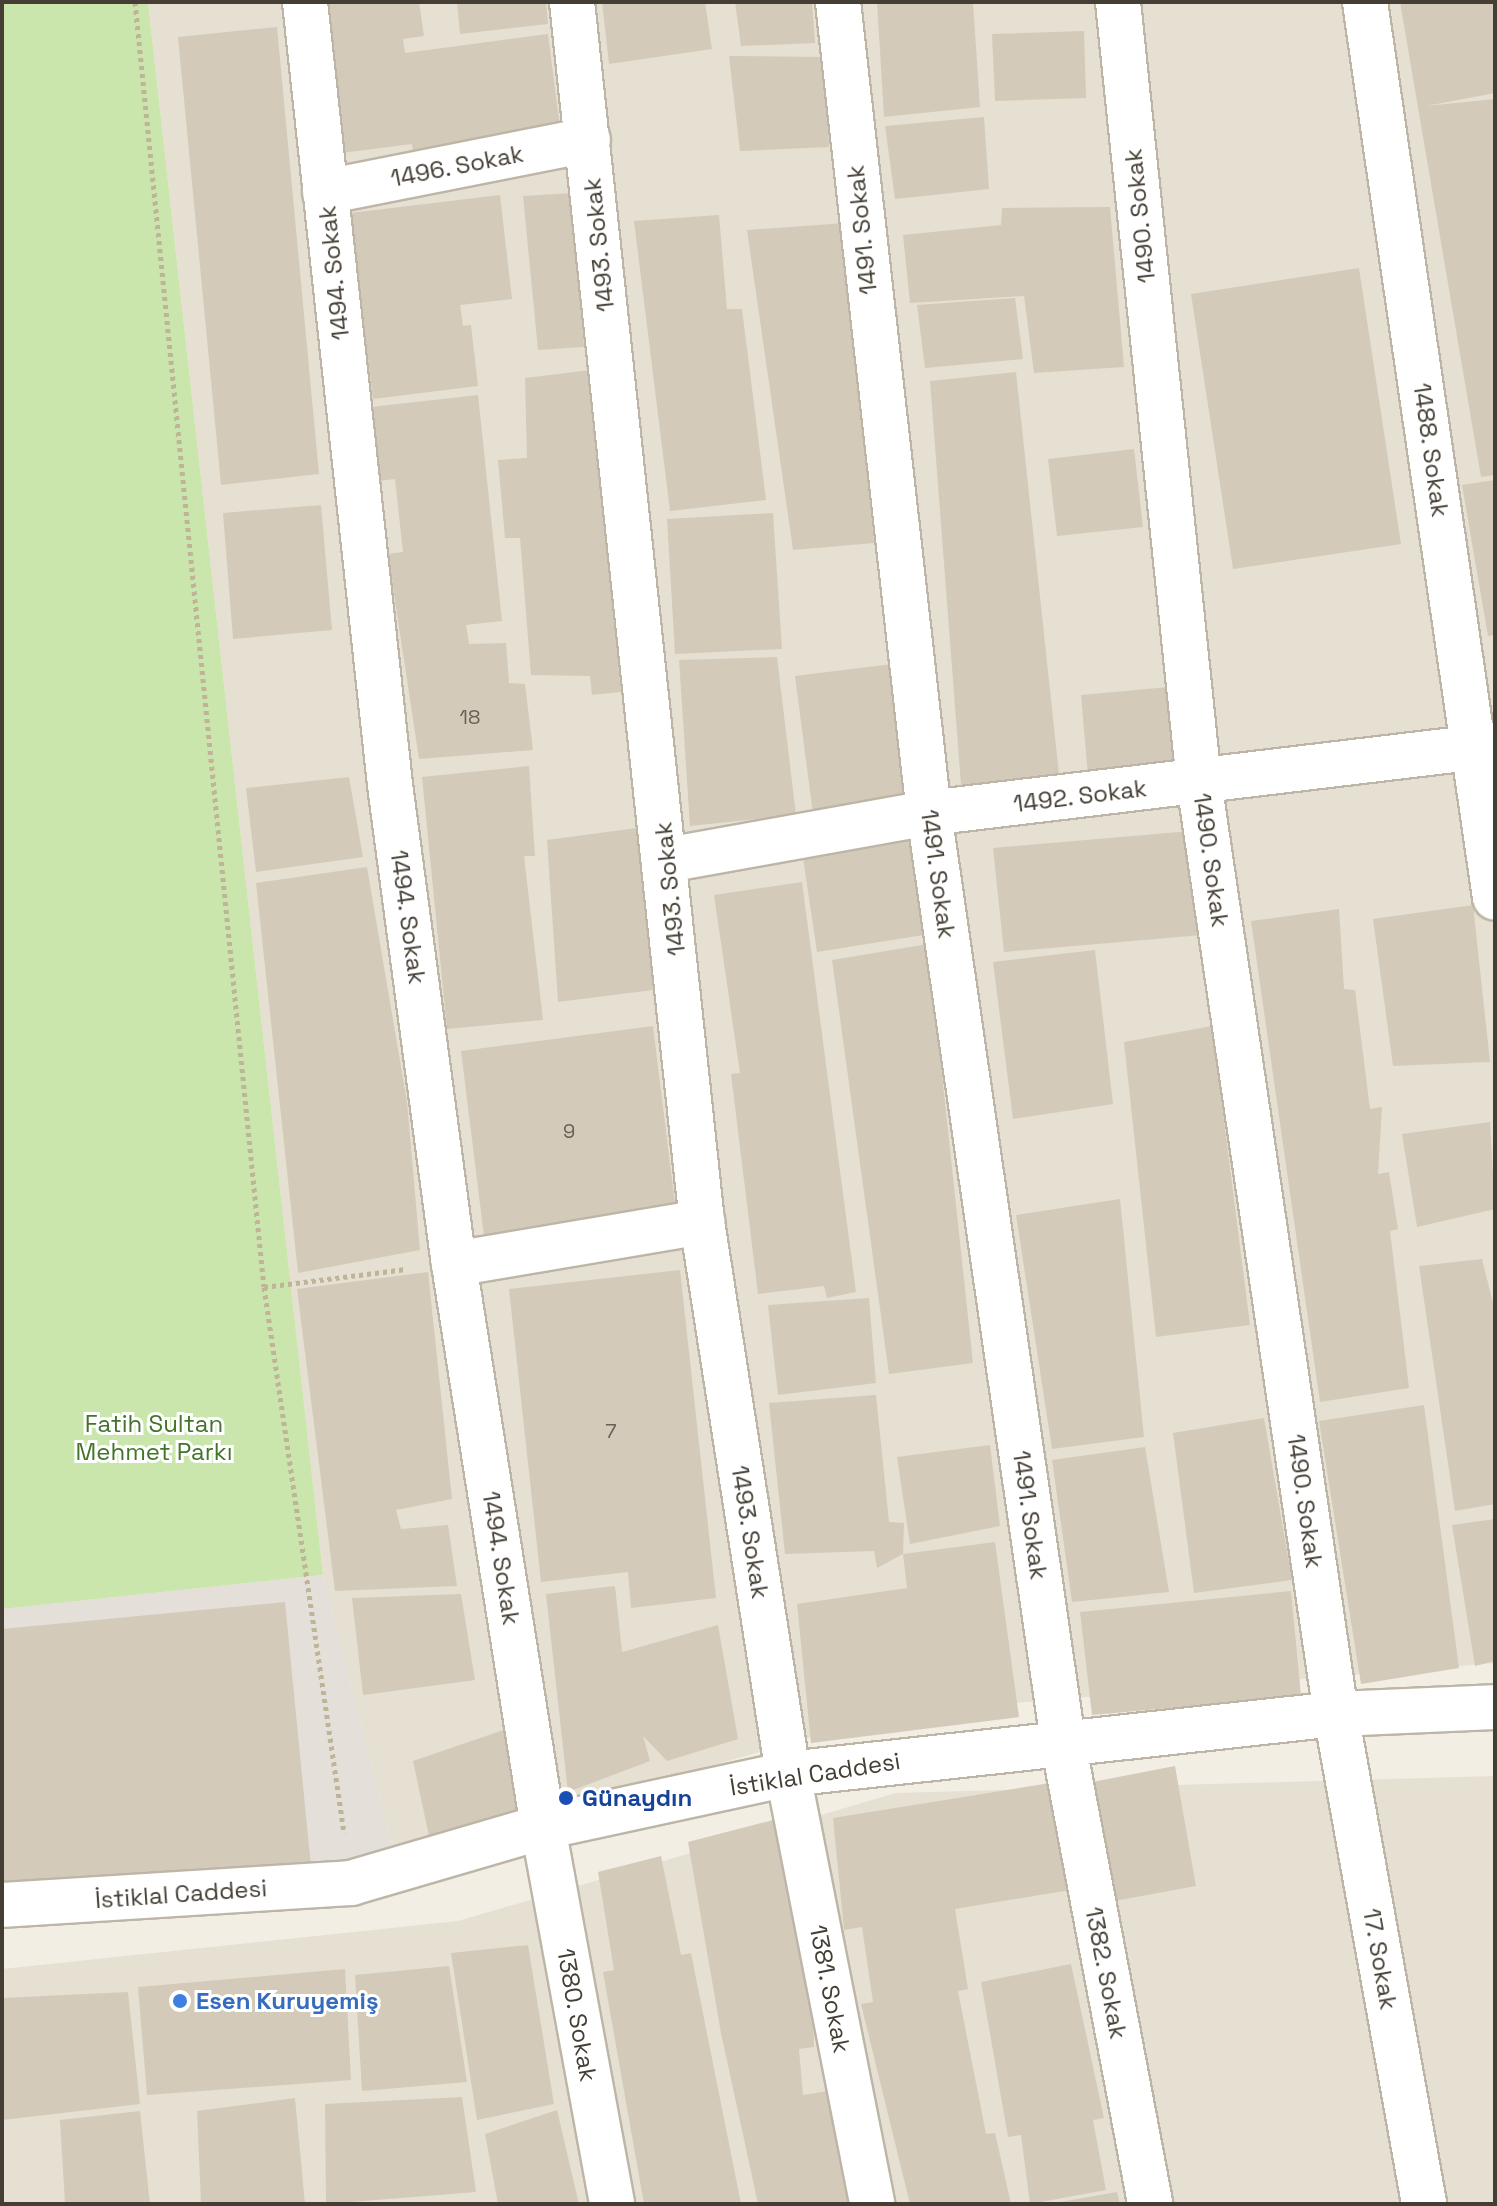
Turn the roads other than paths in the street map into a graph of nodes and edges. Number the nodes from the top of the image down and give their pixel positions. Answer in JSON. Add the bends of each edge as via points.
{"nodes":[{"id":1,"x":305,"y":2,"type":"edge"},
{"id":2,"x":572,"y":2,"type":"edge"},
{"id":3,"x":838,"y":2,"type":"edge"},
{"id":4,"x":1118,"y":2,"type":"edge"},
{"id":5,"x":1365,"y":2,"type":"edge"},
{"id":6,"x":588,"y":140,"type":"junction"},
{"id":7,"x":325,"y":192,"type":"junction"},
{"id":8,"x":1484,"y":746,"type":"edge"},
{"id":9,"x":1199,"y":782,"type":"junction"},
{"id":10,"x":929,"y":813,"type":"junction"},
{"id":11,"x":667,"y":860,"type":"junction"},
{"id":12,"x":1495,"y":898,"type":"edge"},
{"id":13,"x":702,"y":1222,"type":"junction"},
{"id":14,"x":454,"y":1264,"type":"junction"},
{"id":15,"x":1495,"y":1707,"type":"edge"},
{"id":16,"x":1336,"y":1714,"type":"junction"},
{"id":17,"x":1063,"y":1742,"type":"junction"},
{"id":18,"x":788,"y":1774,"type":"junction"},
{"id":19,"x":543,"y":1827,"type":"junction"},
{"id":20,"x":2,"y":1905,"type":"edge"},
{"id":21,"x":612,"y":2204,"type":"edge"},
{"id":22,"x":872,"y":2204,"type":"edge"},
{"id":23,"x":1150,"y":2204,"type":"edge"},
{"id":24,"x":1424,"y":2204,"type":"edge"}],
"edges":[{"from":1,"to":7,"type":"street","name":"1494. Sokak"},
{"from":2,"to":6,"type":"street","name":"1493. Sokak"},
{"from":3,"to":10,"type":"street","name":"1491. Sokak"},
{"from":4,"to":9,"type":"street","name":"1490. Sokak"},
{"from":5,"to":8,"type":"street","name":"1488. Sokak"},
{"from":6,"to":7,"type":"street","name":"1496. Sokak"},
{"from":6,"to":11,"type":"street","name":"1493. Sokak"},
{"from":7,"to":14,"type":"street","name":"1494. Sokak","via":[[390,785]]},
{"from":8,"to":9,"type":"street","name":"1492. Sokak"},
{"from":8,"to":12,"type":"street","name":"1488. Sokak"},
{"from":9,"to":10,"type":"street","name":"1492. Sokak"},
{"from":9,"to":16,"type":"street","name":"1490. Sokak"},
{"from":10,"to":11,"type":"street","name":"1492. Sokak"},
{"from":10,"to":17,"type":"street","name":"1491. Sokak"},
{"from":11,"to":13,"type":"street","name":"1493. Sokak"},
{"from":13,"to":14,"type":"street"},
{"from":13,"to":18,"type":"street","name":"1493. Sokak"},
{"from":14,"to":19,"type":"street","name":"1494. Sokak"},
{"from":15,"to":16,"type":"street","name":"İstiklal Caddesi"},
{"from":16,"to":17,"type":"street","name":"İstiklal Caddesi"},
{"from":16,"to":24,"type":"street","name":"17. Sokak"},
{"from":17,"to":18,"type":"street","name":"İstiklal Caddesi"},
{"from":17,"to":23,"type":"street","name":"1382. Sokak"},
{"from":18,"to":19,"type":"street","name":"İstiklal Caddesi"},
{"from":18,"to":22,"type":"street","name":"1381. Sokak"},
{"from":19,"to":20,"type":"street","name":"İstiklal Caddesi","via":[[351,1883]]},
{"from":19,"to":21,"type":"street","name":"1380. Sokak"}]}
